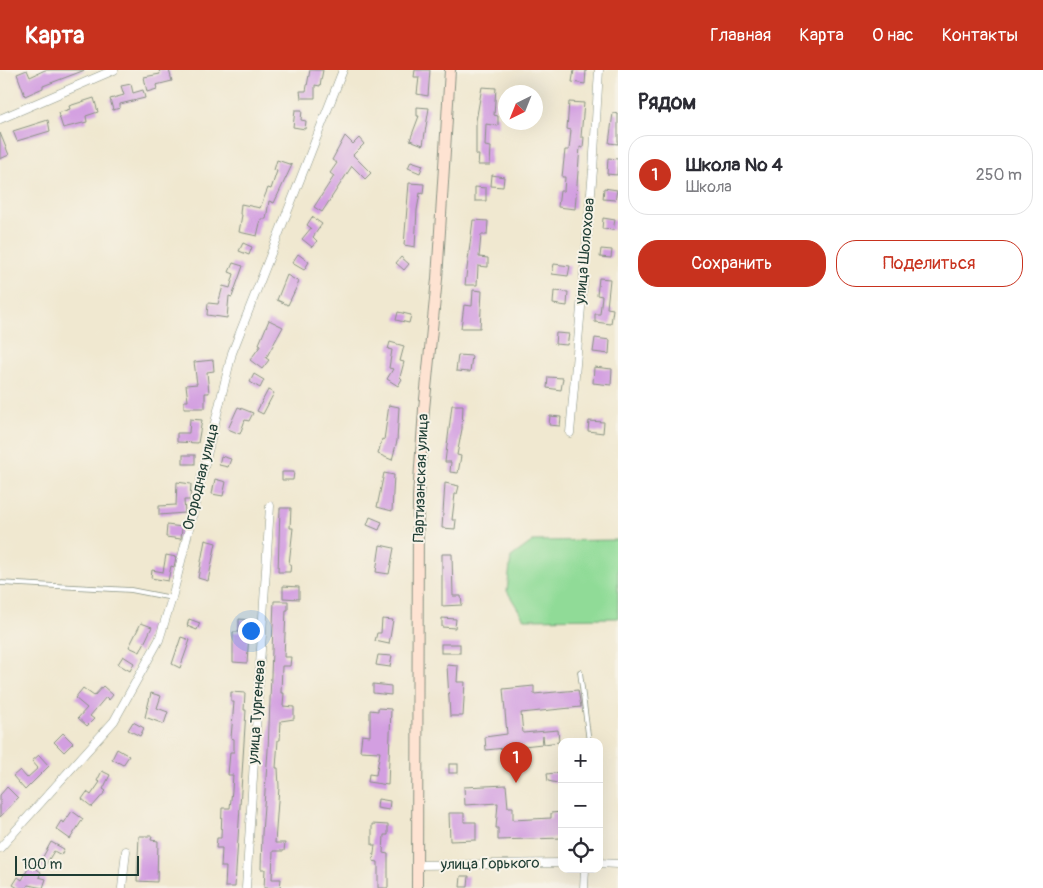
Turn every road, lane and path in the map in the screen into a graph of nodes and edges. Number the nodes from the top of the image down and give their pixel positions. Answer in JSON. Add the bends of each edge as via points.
{"nodes":[{"id":1,"x":114,"y":70,"type":"edge"},
{"id":2,"x":343,"y":70,"type":"edge"},
{"id":3,"x":450,"y":70,"type":"edge"},
{"id":4,"x":599,"y":70,"type":"edge"},
{"id":5,"x":0,"y":119,"type":"edge"},
{"id":6,"x":570,"y":433,"type":"dead end"},
{"id":7,"x":270,"y":506,"type":"dead end"},
{"id":8,"x":0,"y":583,"type":"edge"},
{"id":9,"x":172,"y":598,"type":"junction"},
{"id":10,"x":580,"y":672,"type":"dead end"},
{"id":11,"x":588,"y":738,"type":"edge"},
{"id":12,"x":0,"y":848,"type":"edge"},
{"id":13,"x":126,"y":851,"type":"dead end"},
{"id":14,"x":558,"y":862,"type":"edge"},
{"id":15,"x":603,"y":863,"type":"edge"},
{"id":16,"x":618,"y":864,"type":"edge"},
{"id":17,"x":418,"y":865,"type":"junction"},
{"id":18,"x":585,"y":873,"type":"edge"},
{"id":19,"x":122,"y":888,"type":"edge"},
{"id":20,"x":246,"y":888,"type":"edge"},
{"id":21,"x":417,"y":888,"type":"edge"},
{"id":22,"x":584,"y":888,"type":"edge"}],
"edges":[{"from":1,"to":5,"type":"street"},
{"from":2,"to":9,"type":"street","name":"Огородная улица","via":[[232,353]]},
{"from":3,"to":17,"type":"street","name":"Партизанская улица","via":[[437,279],[418,496]]},
{"from":4,"to":6,"type":"street","name":"улица Шолохова"},
{"from":7,"to":20,"type":"street","name":"улица Тургенева"},
{"from":8,"to":9,"type":"lane","via":[[132,590]]},
{"from":9,"to":12,"type":"street","name":"Огородная улица","via":[[159,640],[114,721]]},
{"from":10,"to":11,"type":"lane"},
{"from":13,"to":19,"type":"street"},
{"from":14,"to":17,"type":"street","name":"улица Горького"},
{"from":15,"to":16,"type":"street"},
{"from":17,"to":21,"type":"street","name":"Партизанская улица"},
{"from":18,"to":22,"type":"street"}]}
